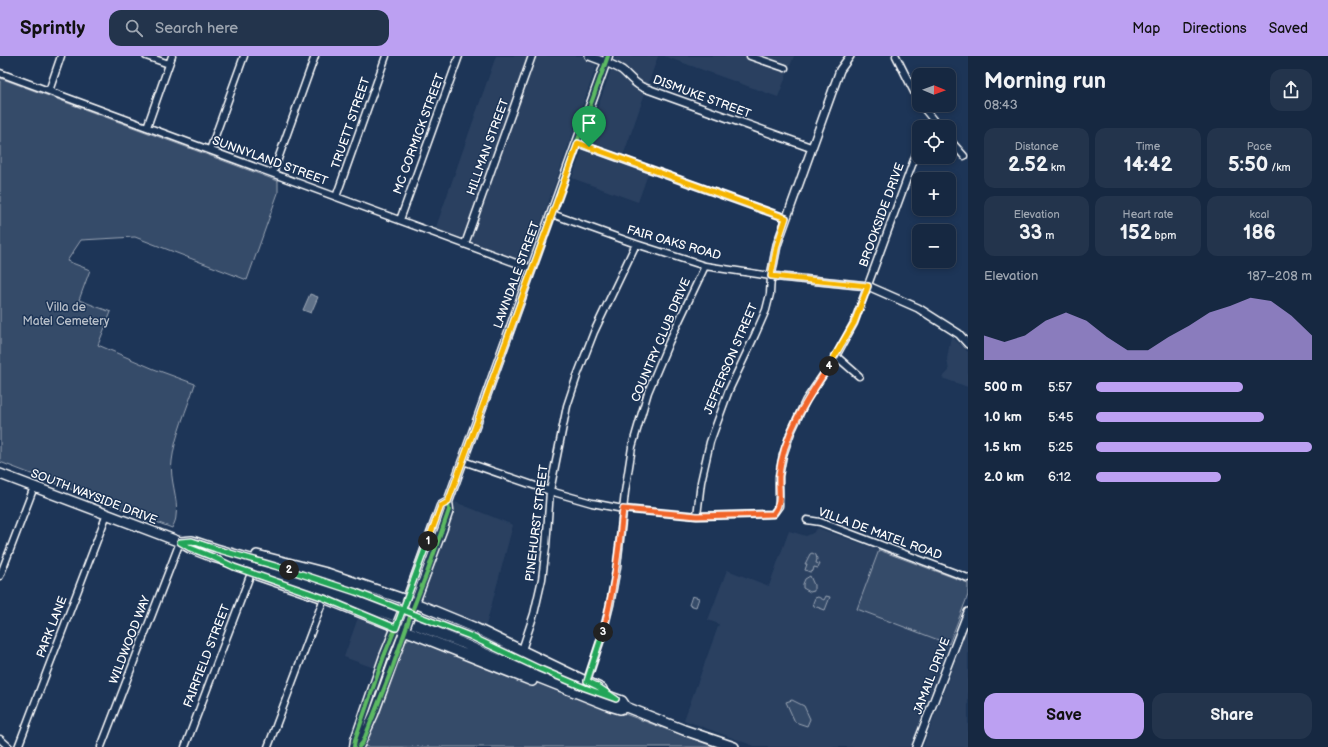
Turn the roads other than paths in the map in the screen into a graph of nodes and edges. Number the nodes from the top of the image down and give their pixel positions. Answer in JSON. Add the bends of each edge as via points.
{"nodes":[{"id":1,"x":61,"y":56,"type":"edge"},
{"id":2,"x":146,"y":56,"type":"edge"},
{"id":3,"x":172,"y":56,"type":"edge"},
{"id":4,"x":244,"y":56,"type":"edge"},
{"id":5,"x":315,"y":56,"type":"edge"},
{"id":6,"x":386,"y":56,"type":"edge"},
{"id":7,"x":459,"y":56,"type":"edge"},
{"id":8,"x":532,"y":56,"type":"edge"},
{"id":9,"x":590,"y":56,"type":"edge"},
{"id":10,"x":750,"y":56,"type":"edge"},
{"id":11,"x":850,"y":56,"type":"edge"},
{"id":12,"x":896,"y":56,"type":"edge"},
{"id":13,"x":607,"y":59,"type":"edge"},
{"id":14,"x":169,"y":64,"type":"junction"},
{"id":15,"x":785,"y":68,"type":"dead end"},
{"id":16,"x":0,"y":73,"type":"edge"},
{"id":17,"x":912,"y":88,"type":"edge"},
{"id":18,"x":49,"y":91,"type":"junction"},
{"id":19,"x":146,"y":127,"type":"junction"},
{"id":20,"x":578,"y":143,"type":"junction"},
{"id":21,"x":956,"y":147,"type":"edge"},
{"id":22,"x":812,"y":148,"type":"junction"},
{"id":23,"x":210,"y":150,"type":"junction"},
{"id":24,"x":964,"y":156,"type":"dead end"},
{"id":25,"x":912,"y":164,"type":"edge"},
{"id":26,"x":273,"y":173,"type":"junction"},
{"id":27,"x":336,"y":197,"type":"junction"},
{"id":28,"x":552,"y":214,"type":"junction"},
{"id":29,"x":786,"y":218,"type":"junction"},
{"id":30,"x":400,"y":220,"type":"junction"},
{"id":31,"x":465,"y":244,"type":"junction"},
{"id":32,"x":636,"y":244,"type":"junction"},
{"id":33,"x":705,"y":266,"type":"junction"},
{"id":34,"x":532,"y":269,"type":"junction"},
{"id":35,"x":771,"y":276,"type":"junction"},
{"id":36,"x":868,"y":286,"type":"junction"},
{"id":37,"x":968,"y":344,"type":"edge"},
{"id":38,"x":836,"y":356,"type":"junction"},
{"id":39,"x":859,"y":376,"type":"dead end"},
{"id":40,"x":463,"y":461,"type":"junction"},
{"id":41,"x":0,"y":474,"type":"edge"},
{"id":42,"x":34,"y":487,"type":"junction"},
{"id":43,"x":550,"y":491,"type":"junction"},
{"id":44,"x":448,"y":502,"type":"junction"},
{"id":45,"x":623,"y":509,"type":"junction"},
{"id":46,"x":107,"y":514,"type":"junction"},
{"id":47,"x":697,"y":516,"type":"junction"},
{"id":48,"x":807,"y":520,"type":"dead end"},
{"id":49,"x":435,"y":524,"type":"junction"},
{"id":50,"x":443,"y":528,"type":"junction"},
{"id":51,"x":180,"y":542,"type":"junction"},
{"id":52,"x":214,"y":553,"type":"junction"},
{"id":53,"x":251,"y":573,"type":"junction"},
{"id":54,"x":0,"y":576,"type":"edge"},
{"id":55,"x":968,"y":578,"type":"edge"},
{"id":56,"x":324,"y":598,"type":"junction"},
{"id":57,"x":410,"y":604,"type":"junction"},
{"id":58,"x":968,"y":612,"type":"edge"},
{"id":59,"x":402,"y":627,"type":"junction"},
{"id":60,"x":522,"y":650,"type":"junction"},
{"id":61,"x":587,"y":681,"type":"junction"},
{"id":62,"x":616,"y":699,"type":"junction"},
{"id":63,"x":610,"y":706,"type":"junction"},
{"id":64,"x":626,"y":708,"type":"junction"},
{"id":65,"x":365,"y":711,"type":"junction"},
{"id":66,"x":374,"y":714,"type":"junction"},
{"id":67,"x":0,"y":739,"type":"edge"},
{"id":68,"x":9,"y":747,"type":"edge"},
{"id":69,"x":18,"y":747,"type":"edge"},
{"id":70,"x":101,"y":747,"type":"edge"},
{"id":71,"x":184,"y":747,"type":"edge"},
{"id":72,"x":268,"y":747,"type":"edge"},
{"id":73,"x":354,"y":747,"type":"edge"},
{"id":74,"x":360,"y":747,"type":"edge"},
{"id":75,"x":734,"y":747,"type":"edge"},
{"id":76,"x":916,"y":747,"type":"edge"}],
"edges":[{"from":1,"to":18,"type":"street"},
{"from":2,"to":14,"type":"street"},
{"from":3,"to":14,"type":"street"},
{"from":4,"to":23,"type":"street"},
{"from":5,"to":26,"type":"street"},
{"from":6,"to":27,"type":"street","name":"TRUETT STREET"},
{"from":7,"to":30,"type":"street","name":"MC CORMICK STREET"},
{"from":8,"to":31,"type":"street","name":"HILLMAN STREET"},
{"from":9,"to":13,"type":"street","name":"DISMUKE STREET"},
{"from":10,"to":15,"type":"street"},
{"from":11,"to":22,"type":"street","name":"JEFFERSON STREET","via":[[840,70]]},
{"from":12,"to":17,"type":"street"},
{"from":13,"to":20,"type":"main road","name":"LAWNDALE STREET"},
{"from":13,"to":22,"type":"street","name":"DISMUKE STREET","via":[[642,87]]},
{"from":14,"to":19,"type":"street"},
{"from":16,"to":18,"type":"street","name":"SUNNYLAND STREET"},
{"from":18,"to":19,"type":"street","name":"SUNNYLAND STREET"},
{"from":19,"to":23,"type":"street","name":"SUNNYLAND STREET"},
{"from":20,"to":28,"type":"main road","name":"LAWNDALE STREET"},
{"from":20,"to":29,"type":"street"},
{"from":21,"to":24,"type":"street"},
{"from":22,"to":29,"type":"street","name":"JEFFERSON STREET"},
{"from":23,"to":26,"type":"street","name":"SUNNYLAND STREET"},
{"from":25,"to":36,"type":"street","name":"BROOKSIDE DRIVE"},
{"from":26,"to":27,"type":"street","name":"SUNNYLAND STREET"},
{"from":27,"to":30,"type":"street","name":"SUNNYLAND STREET"},
{"from":28,"to":32,"type":"street","name":"FAIR OAKS ROAD"},
{"from":28,"to":34,"type":"main road","name":"LAWNDALE STREET"},
{"from":29,"to":35,"type":"street","name":"JEFFERSON STREET"},
{"from":30,"to":31,"type":"street","name":"SUNNYLAND STREET"},
{"from":31,"to":34,"type":"street","name":"SUNNYLAND STREET"},
{"from":32,"to":33,"type":"street","name":"FAIR OAKS ROAD"},
{"from":32,"to":43,"type":"street","name":"PINEHURST STREET","via":[[594,332],[577,376],[567,406]]},
{"from":33,"to":35,"type":"street","name":"FAIR OAKS ROAD"},
{"from":33,"to":45,"type":"street","name":"COUNTRY CLUB DRIVE","via":[[648,392],[632,447]]},
{"from":34,"to":40,"type":"main road","name":"LAWNDALE STREET"},
{"from":35,"to":36,"type":"street","name":"FAIR OAKS ROAD"},
{"from":35,"to":47,"type":"street","name":"JEFFERSON STREET","via":[[770,294],[762,320],[728,390],[710,442]]},
{"from":36,"to":37,"type":"street","name":"FAIR OAKS ROAD","via":[[918,308],[959,334]]},
{"from":36,"to":38,"type":"street","name":"BROOKSIDE DRIVE","via":[[854,323]]},
{"from":38,"to":39,"type":"street"},
{"from":38,"to":47,"type":"street","name":"BROOKSIDE DRIVE","via":[[806,400],[791,432],[779,476],[780,502],[777,510],[773,514],[763,515]]},
{"from":40,"to":43,"type":"street"},
{"from":40,"to":44,"type":"main road","name":"LAWNDALE STREET"},
{"from":41,"to":42,"type":"main road","name":"SOUTH WAYSIDE DRIVE"},
{"from":42,"to":46,"type":"main road","name":"SOUTH WAYSIDE DRIVE"},
{"from":42,"to":54,"type":"street"},
{"from":43,"to":45,"type":"street"},
{"from":43,"to":60,"type":"street","name":"PINEHURST STREET","via":[[542,579]]},
{"from":44,"to":49,"type":"main road","name":"LAWNDALE STREET","via":[[441,506]]},
{"from":44,"to":50,"type":"main road","name":"LAWNDALE STREET","via":[[449,510]]},
{"from":45,"to":47,"type":"street"},
{"from":45,"to":61,"type":"street","name":"COUNTRY CLUB DRIVE","via":[[610,605]]},
{"from":46,"to":51,"type":"main road","name":"SOUTH WAYSIDE DRIVE"},
{"from":46,"to":69,"type":"street","name":"PARK LANE"},
{"from":48,"to":55,"type":"street","name":"VILLA DE MATEL ROAD","via":[[820,522]]},
{"from":49,"to":50,"type":"main road"},
{"from":49,"to":57,"type":"main road","name":"LAWNDALE STREET"},
{"from":50,"to":57,"type":"main road","name":"LAWNDALE STREET"},
{"from":51,"to":52,"type":"main road","name":"SOUTH WAYSIDE DRIVE","via":[[190,548]]},
{"from":51,"to":70,"type":"street","name":"WILDWOOD WAY"},
{"from":52,"to":53,"type":"main road","via":[[234,567]]},
{"from":52,"to":57,"type":"main road","via":[[239,550],[283,561],[327,573]]},
{"from":52,"to":62,"type":"main road","name":"SOUTH WAYSIDE DRIVE","via":[[289,570],[356,592],[470,636],[538,668]]},
{"from":52,"to":63,"type":"main road","name":"SOUTH WAYSIDE DRIVE","via":[[303,582],[462,642],[537,677]]},
{"from":53,"to":56,"type":"main road"},
{"from":53,"to":71,"type":"street","name":"FAIRFIELD STREET"},
{"from":56,"to":59,"type":"main road"},
{"from":56,"to":72,"type":"street"},
{"from":57,"to":59,"type":"main road","name":"LAWNDALE STREET","bridge":true},
{"from":57,"to":60,"type":"main road","via":[[473,627]]},
{"from":58,"to":76,"type":"street","name":"JAMAIL DRIVE"},
{"from":59,"to":63,"type":"main road","via":[[567,694]]},
{"from":59,"to":65,"type":"main road","name":"LAWNDALE STREET","via":[[384,656]]},
{"from":59,"to":66,"type":"main road","name":"LAWNDALE STREET"},
{"from":60,"to":61,"type":"main road"},
{"from":61,"to":62,"type":"main road"},
{"from":62,"to":64,"type":"main road","name":"SOUTH WAYSIDE DRIVE","via":[[622,701]]},
{"from":63,"to":64,"type":"main road","name":"SOUTH WAYSIDE DRIVE"},
{"from":64,"to":75,"type":"main road","name":"SOUTH WAYSIDE DRIVE"},
{"from":65,"to":66,"type":"main road"},
{"from":65,"to":73,"type":"main road","name":"LAWNDALE STREET"},
{"from":66,"to":74,"type":"main road","name":"LAWNDALE STREET"},
{"from":67,"to":68,"type":"street"}]}
